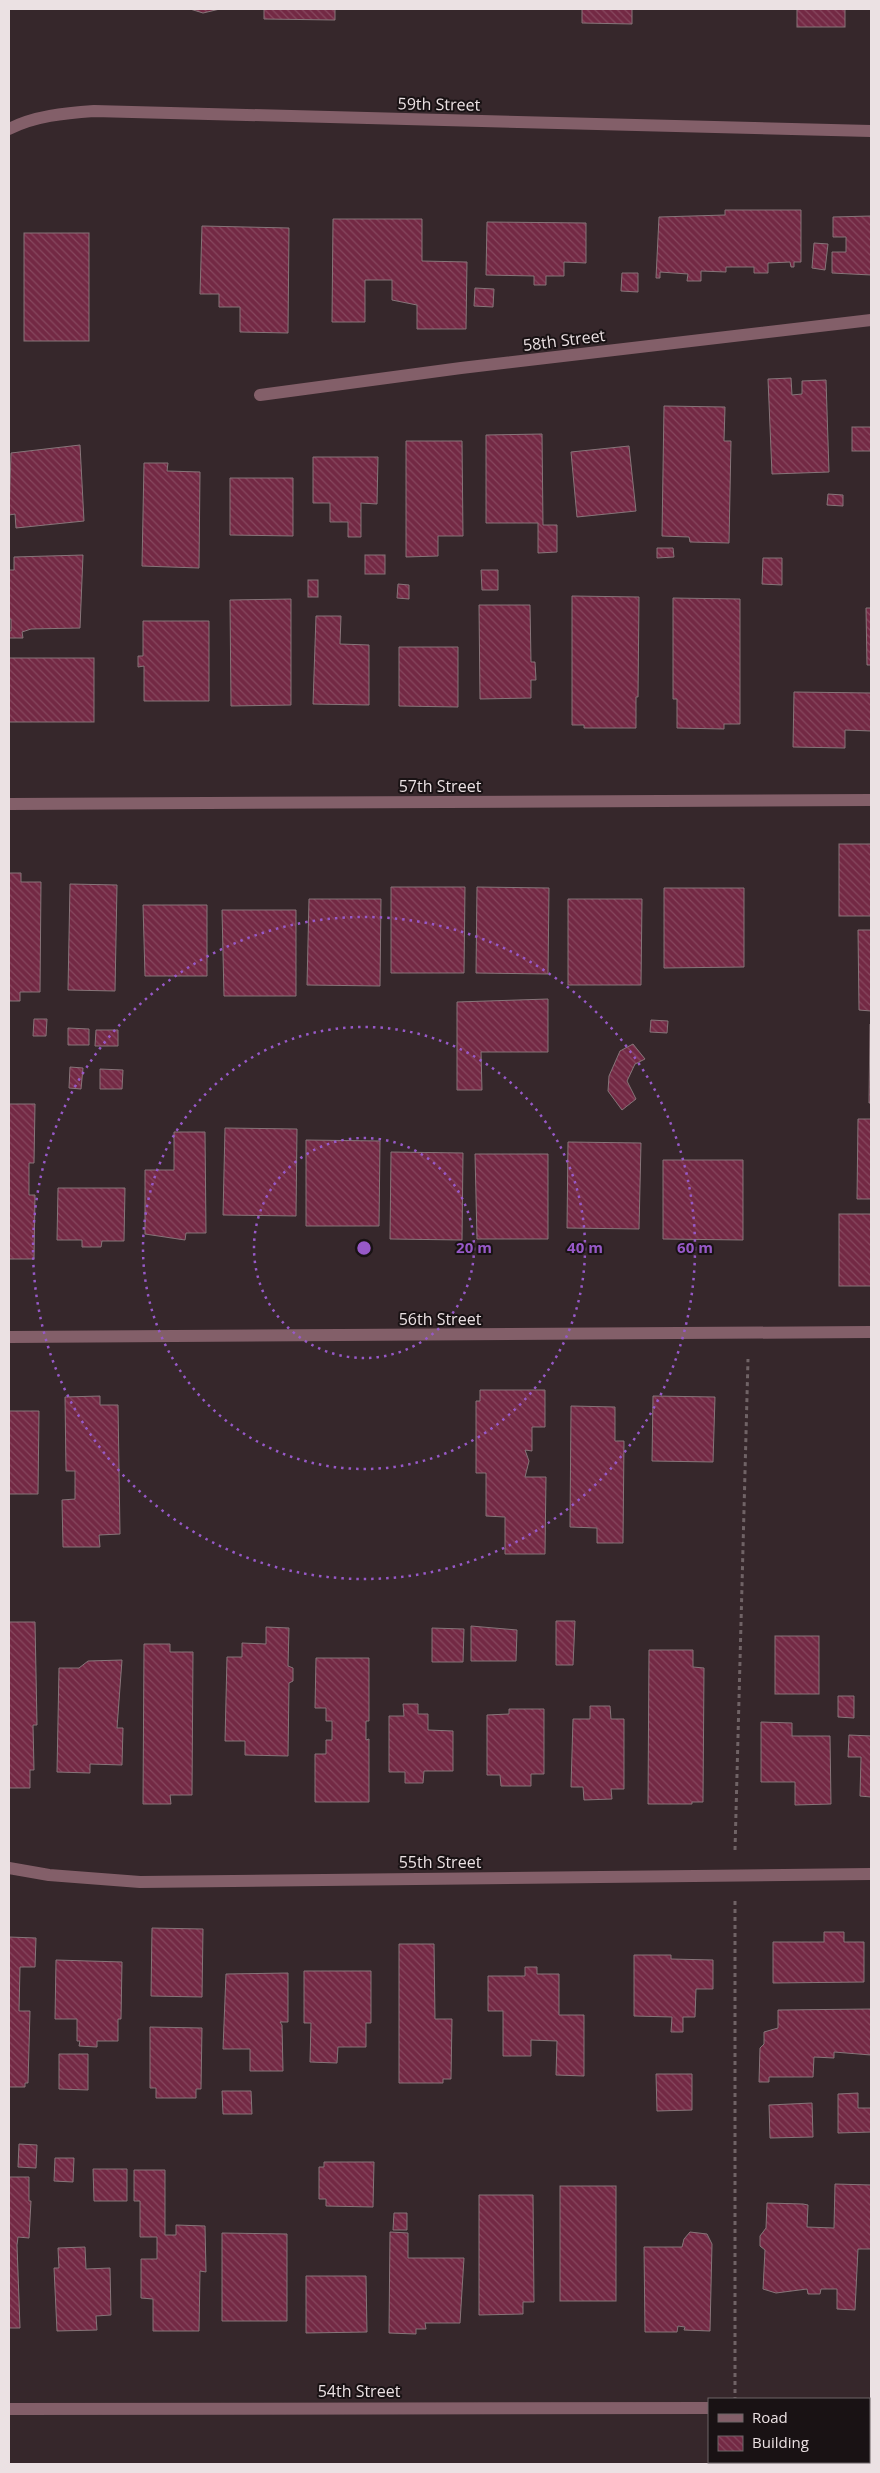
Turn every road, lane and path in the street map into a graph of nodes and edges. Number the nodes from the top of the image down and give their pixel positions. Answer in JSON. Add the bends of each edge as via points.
{"nodes":[{"id":1,"x":9,"y":129,"type":"edge"},
{"id":2,"x":871,"y":131,"type":"edge"},
{"id":3,"x":871,"y":320,"type":"edge"},
{"id":4,"x":260,"y":395,"type":"dead end"},
{"id":5,"x":871,"y":800,"type":"edge"},
{"id":6,"x":9,"y":804,"type":"edge"},
{"id":7,"x":871,"y":1332,"type":"edge"},
{"id":8,"x":9,"y":1337,"type":"edge"},
{"id":9,"x":9,"y":1868,"type":"edge"},
{"id":10,"x":871,"y":1874,"type":"edge"},
{"id":11,"x":708,"y":2408,"type":"edge"},
{"id":12,"x":9,"y":2409,"type":"edge"}],
"edges":[{"from":1,"to":2,"type":"street","name":"59th Street","via":[[21,123],[66,113],[94,111]]},
{"from":3,"to":4,"type":"street","name":"58th Street"},
{"from":5,"to":6,"type":"street","name":"57th Street"},
{"from":7,"to":8,"type":"street","name":"56th Street"},
{"from":9,"to":10,"type":"street","name":"55th Street","via":[[49,1875],[140,1882]]},
{"from":11,"to":12,"type":"street","name":"54th Street"}]}
